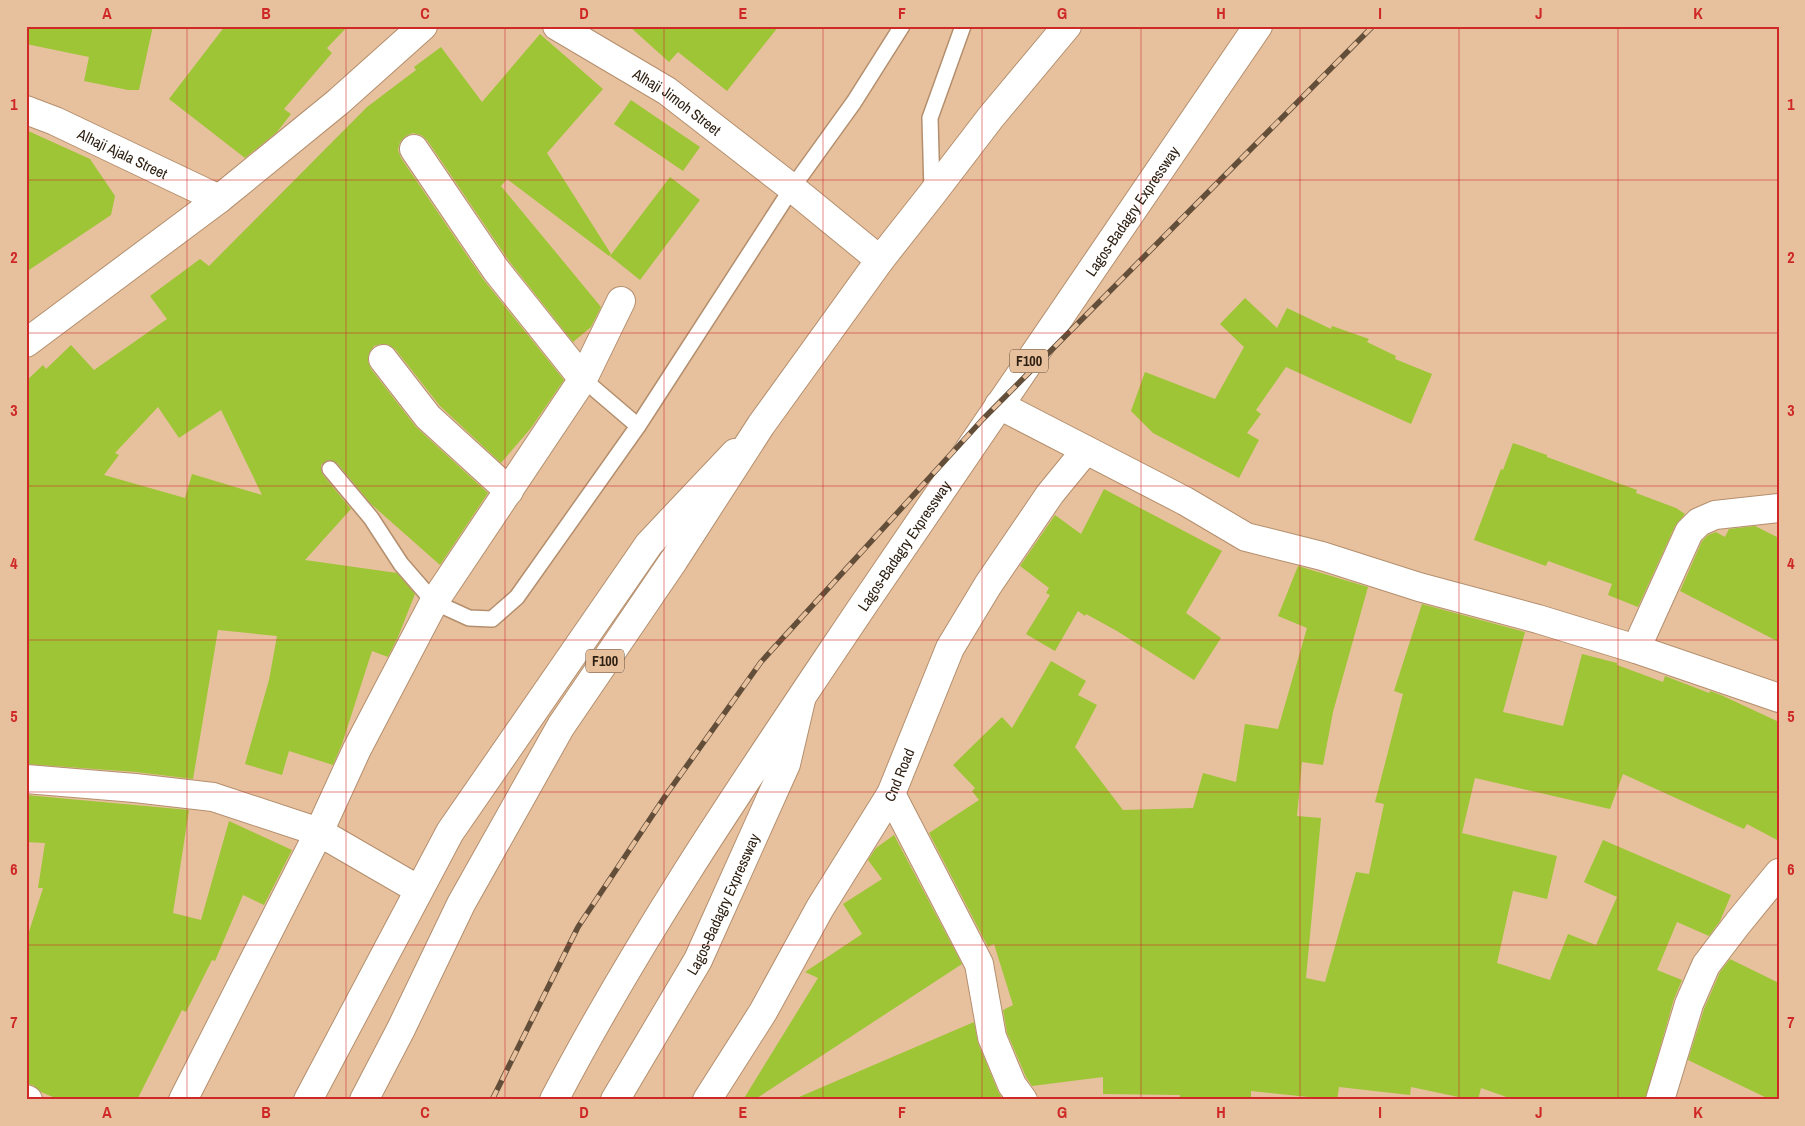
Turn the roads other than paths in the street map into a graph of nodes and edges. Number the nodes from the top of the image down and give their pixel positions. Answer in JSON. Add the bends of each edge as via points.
{"nodes":[{"id":1,"x":423,"y":26,"type":"edge"},
{"id":2,"x":557,"y":26,"type":"edge"},
{"id":3,"x":902,"y":26,"type":"edge"},
{"id":4,"x":963,"y":26,"type":"edge"},
{"id":5,"x":1067,"y":26,"type":"edge"},
{"id":6,"x":1258,"y":26,"type":"edge"},
{"id":7,"x":26,"y":110,"type":"edge"},
{"id":8,"x":414,"y":149,"type":"dead end"},
{"id":9,"x":792,"y":188,"type":"junction"},
{"id":10,"x":932,"y":194,"type":"junction"},
{"id":11,"x":219,"y":199,"type":"junction"},
{"id":12,"x":880,"y":260,"type":"junction"},
{"id":13,"x":621,"y":301,"type":"dead end"},
{"id":14,"x":26,"y":343,"type":"edge"},
{"id":15,"x":383,"y":359,"type":"dead end"},
{"id":16,"x":583,"y":378,"type":"junction"},
{"id":17,"x":999,"y":405,"type":"junction"},
{"id":18,"x":762,"y":425,"type":"junction"},
{"id":19,"x":638,"y":426,"type":"junction"},
{"id":20,"x":1086,"y":450,"type":"junction"},
{"id":21,"x":330,"y":468,"type":"dead end"},
{"id":22,"x":509,"y":491,"type":"junction"},
{"id":23,"x":1779,"y":508,"type":"edge"},
{"id":24,"x":434,"y":602,"type":"junction"},
{"id":25,"x":1636,"y":649,"type":"junction"},
{"id":26,"x":802,"y":697,"type":"junction"},
{"id":27,"x":1779,"y":698,"type":"edge"},
{"id":28,"x":26,"y":779,"type":"edge"},
{"id":29,"x":891,"y":794,"type":"junction"},
{"id":30,"x":319,"y":832,"type":"junction"},
{"id":31,"x":1779,"y":873,"type":"edge"},
{"id":32,"x":419,"y":890,"type":"junction"},
{"id":33,"x":183,"y":1100,"type":"edge"},
{"id":34,"x":308,"y":1100,"type":"edge"},
{"id":35,"x":364,"y":1100,"type":"edge"},
{"id":36,"x":554,"y":1100,"type":"edge"},
{"id":37,"x":615,"y":1100,"type":"edge"},
{"id":38,"x":707,"y":1100,"type":"edge"},
{"id":39,"x":1023,"y":1100,"type":"edge"},
{"id":40,"x":1660,"y":1100,"type":"edge"}],
"edges":[{"from":1,"to":11,"type":"main road","via":[[338,102]]},
{"from":2,"to":9,"type":"main road","name":"Alhaji Jimoh Street","via":[[667,91]]},
{"from":3,"to":9,"type":"lane","via":[[854,102]]},
{"from":4,"to":10,"type":"lane","via":[[930,118]]},
{"from":5,"to":10,"type":"main road","number":"F100","via":[[990,117]]},
{"from":6,"to":17,"type":"main road","name":"Lagos-Badagry Expressway","number":"F100"},
{"from":7,"to":11,"type":"main road","name":"Alhaji Ajala Street"},
{"from":8,"to":16,"type":"main road","via":[[496,270]]},
{"from":9,"to":12,"type":"main road","name":"Alhaji Jimoh Street"},
{"from":9,"to":19,"type":"lane"},
{"from":10,"to":12,"type":"main road","number":"F100"},
{"from":11,"to":14,"type":"main road"},
{"from":12,"to":18,"type":"main road","number":"F100"},
{"from":13,"to":16,"type":"main road"},
{"from":15,"to":22,"type":"main road","via":[[428,417]]},
{"from":16,"to":19,"type":"lane"},
{"from":16,"to":22,"type":"main road"},
{"from":17,"to":20,"type":"main road"},
{"from":17,"to":26,"type":"main road","name":"Lagos-Badagry Expressway","number":"F100"},
{"from":18,"to":32,"type":"main road","via":[[649,544],[450,832]]},
{"from":18,"to":35,"type":"main road","number":"F100","via":[[561,726],[461,904]]},
{"from":19,"to":24,"type":"lane","via":[[516,596],[492,619],[469,618]]},
{"from":20,"to":25,"type":"main road","via":[[1246,537],[1322,556]]},
{"from":20,"to":29,"type":"main road","name":"Cnd Road","via":[[1050,494],[950,648]]},
{"from":21,"to":24,"type":"lane","via":[[401,564]]},
{"from":22,"to":24,"type":"main road"},
{"from":23,"to":25,"type":"main road","via":[[1715,515],[1699,522],[1689,532]]},
{"from":24,"to":30,"type":"main road","via":[[357,748]]},
{"from":25,"to":27,"type":"main road"},
{"from":26,"to":36,"type":"main road","number":"F100","via":[[685,872]]},
{"from":26,"to":37,"type":"main road","name":"Lagos-Badagry Expressway","number":"F100","via":[[786,764],[698,960]]},
{"from":28,"to":30,"type":"main road","via":[[213,797]]},
{"from":29,"to":38,"type":"main road","name":"Cnd Road","via":[[820,908],[763,1012]]},
{"from":29,"to":39,"type":"main road","via":[[979,964],[992,1037],[1012,1085]]},
{"from":30,"to":32,"type":"main road"},
{"from":30,"to":33,"type":"main road"},
{"from":31,"to":40,"type":"main road","via":[[1706,965],[1690,1004]]},
{"from":32,"to":34,"type":"main road"}]}
